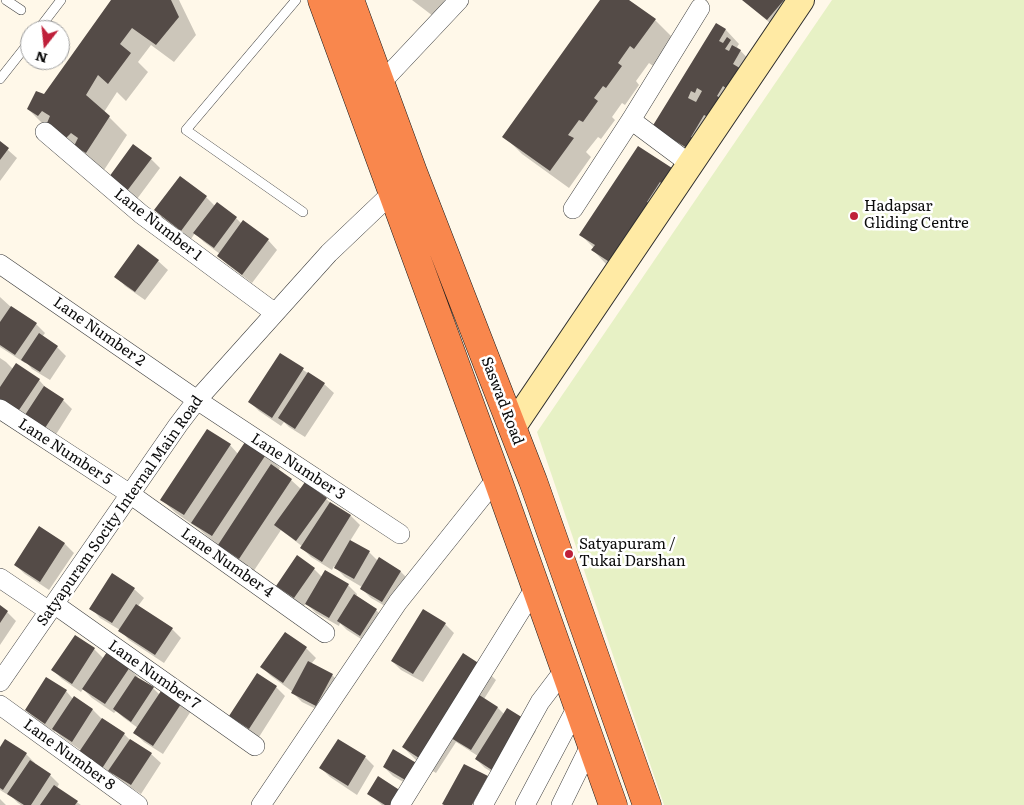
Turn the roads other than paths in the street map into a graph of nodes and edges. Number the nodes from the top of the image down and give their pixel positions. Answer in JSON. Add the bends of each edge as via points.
{"nodes":[{"id":1,"x":6,"y":0,"type":"edge"},
{"id":2,"x":61,"y":0,"type":"edge"},
{"id":3,"x":296,"y":0,"type":"edge"},
{"id":4,"x":322,"y":0,"type":"edge"},
{"id":5,"x":350,"y":0,"type":"edge"},
{"id":6,"x":460,"y":0,"type":"edge"},
{"id":7,"x":801,"y":0,"type":"edge"},
{"id":8,"x":700,"y":8,"type":"dead end"},
{"id":9,"x":21,"y":10,"type":"dead end"},
{"id":10,"x":46,"y":20,"type":"edge"},
{"id":11,"x":20,"y":54,"type":"edge"},
{"id":12,"x":0,"y":79,"type":"edge"},
{"id":13,"x":380,"y":84,"type":"junction"},
{"id":14,"x":631,"y":120,"type":"junction"},
{"id":15,"x":45,"y":132,"type":"dead end"},
{"id":16,"x":690,"y":164,"type":"junction"},
{"id":17,"x":392,"y":193,"type":"junction"},
{"id":18,"x":573,"y":209,"type":"dead end"},
{"id":19,"x":303,"y":212,"type":"dead end"},
{"id":20,"x":0,"y":264,"type":"edge"},
{"id":21,"x":276,"y":312,"type":"junction"},
{"id":22,"x":197,"y":400,"type":"junction"},
{"id":23,"x":0,"y":409,"type":"edge"},
{"id":24,"x":512,"y":428,"type":"junction"},
{"id":25,"x":497,"y":478,"type":"junction"},
{"id":26,"x":130,"y":494,"type":"junction"},
{"id":27,"x":400,"y":534,"type":"dead end"},
{"id":28,"x":0,"y":578,"type":"edge"},
{"id":29,"x":536,"y":586,"type":"junction"},
{"id":30,"x":52,"y":607,"type":"junction"},
{"id":31,"x":325,"y":633,"type":"dead end"},
{"id":32,"x":565,"y":668,"type":"junction"},
{"id":33,"x":0,"y":682,"type":"edge"},
{"id":34,"x":0,"y":705,"type":"edge"},
{"id":35,"x":578,"y":706,"type":"junction"},
{"id":36,"x":591,"y":744,"type":"junction"},
{"id":37,"x":255,"y":746,"type":"dead end"},
{"id":38,"x":138,"y":805,"type":"edge"},
{"id":39,"x":261,"y":805,"type":"edge"},
{"id":40,"x":400,"y":805,"type":"edge"},
{"id":41,"x":483,"y":805,"type":"edge"},
{"id":42,"x":525,"y":805,"type":"edge"},
{"id":43,"x":561,"y":805,"type":"edge"},
{"id":44,"x":613,"y":805,"type":"edge"},
{"id":45,"x":647,"y":805,"type":"edge"}],
"edges":[{"from":1,"to":9,"type":"lane"},
{"from":2,"to":10,"type":"lane"},
{"from":3,"to":19,"type":"lane","via":[[186,130]]},
{"from":4,"to":17,"type":"highway","name":"Saswad Road"},
{"from":5,"to":13,"type":"highway","name":"Saswad Road"},
{"from":6,"to":13,"type":"street"},
{"from":7,"to":16,"type":"street"},
{"from":8,"to":14,"type":"street"},
{"from":11,"to":12,"type":"lane"},
{"from":13,"to":24,"type":"highway","name":"Saswad Road"},
{"from":14,"to":16,"type":"street"},
{"from":14,"to":18,"type":"street"},
{"from":15,"to":21,"type":"street","name":"Lane Number 1","via":[[141,214]]},
{"from":16,"to":24,"type":"street"},
{"from":17,"to":21,"type":"street","name":"Satyapuram Socity Internal Main Road","via":[[329,253]]},
{"from":17,"to":25,"type":"highway","name":"Saswad Road"},
{"from":20,"to":22,"type":"street","name":"Lane Number 2"},
{"from":21,"to":22,"type":"street","name":"Satyapuram Socity Internal Main Road"},
{"from":22,"to":26,"type":"street","name":"Satyapuram Socity Internal Main Road"},
{"from":22,"to":27,"type":"street","name":"Lane Number 3"},
{"from":23,"to":26,"type":"street","name":"Lane Number 5"},
{"from":24,"to":45,"type":"highway","name":"Saswad Road"},
{"from":25,"to":29,"type":"highway","name":"Saswad Road"},
{"from":25,"to":39,"type":"street","via":[[398,602]]},
{"from":26,"to":30,"type":"street","name":"Satyapuram Socity Internal Main Road"},
{"from":26,"to":31,"type":"street","name":"Lane Number 4"},
{"from":28,"to":30,"type":"street","name":"Lane Number 7"},
{"from":29,"to":32,"type":"highway","name":"Saswad Road"},
{"from":29,"to":40,"type":"street"},
{"from":30,"to":33,"type":"street","name":"Satyapuram Socity Internal Main Road"},
{"from":30,"to":37,"type":"street","name":"Lane Number 7"},
{"from":32,"to":35,"type":"highway","name":"Saswad Road"},
{"from":32,"to":41,"type":"street","via":[[540,702]]},
{"from":34,"to":38,"type":"street","name":"Lane Number 8"},
{"from":35,"to":36,"type":"highway","name":"Saswad Road"},
{"from":35,"to":42,"type":"street"},
{"from":36,"to":43,"type":"street"},
{"from":36,"to":44,"type":"highway","name":"Saswad Road"}]}
